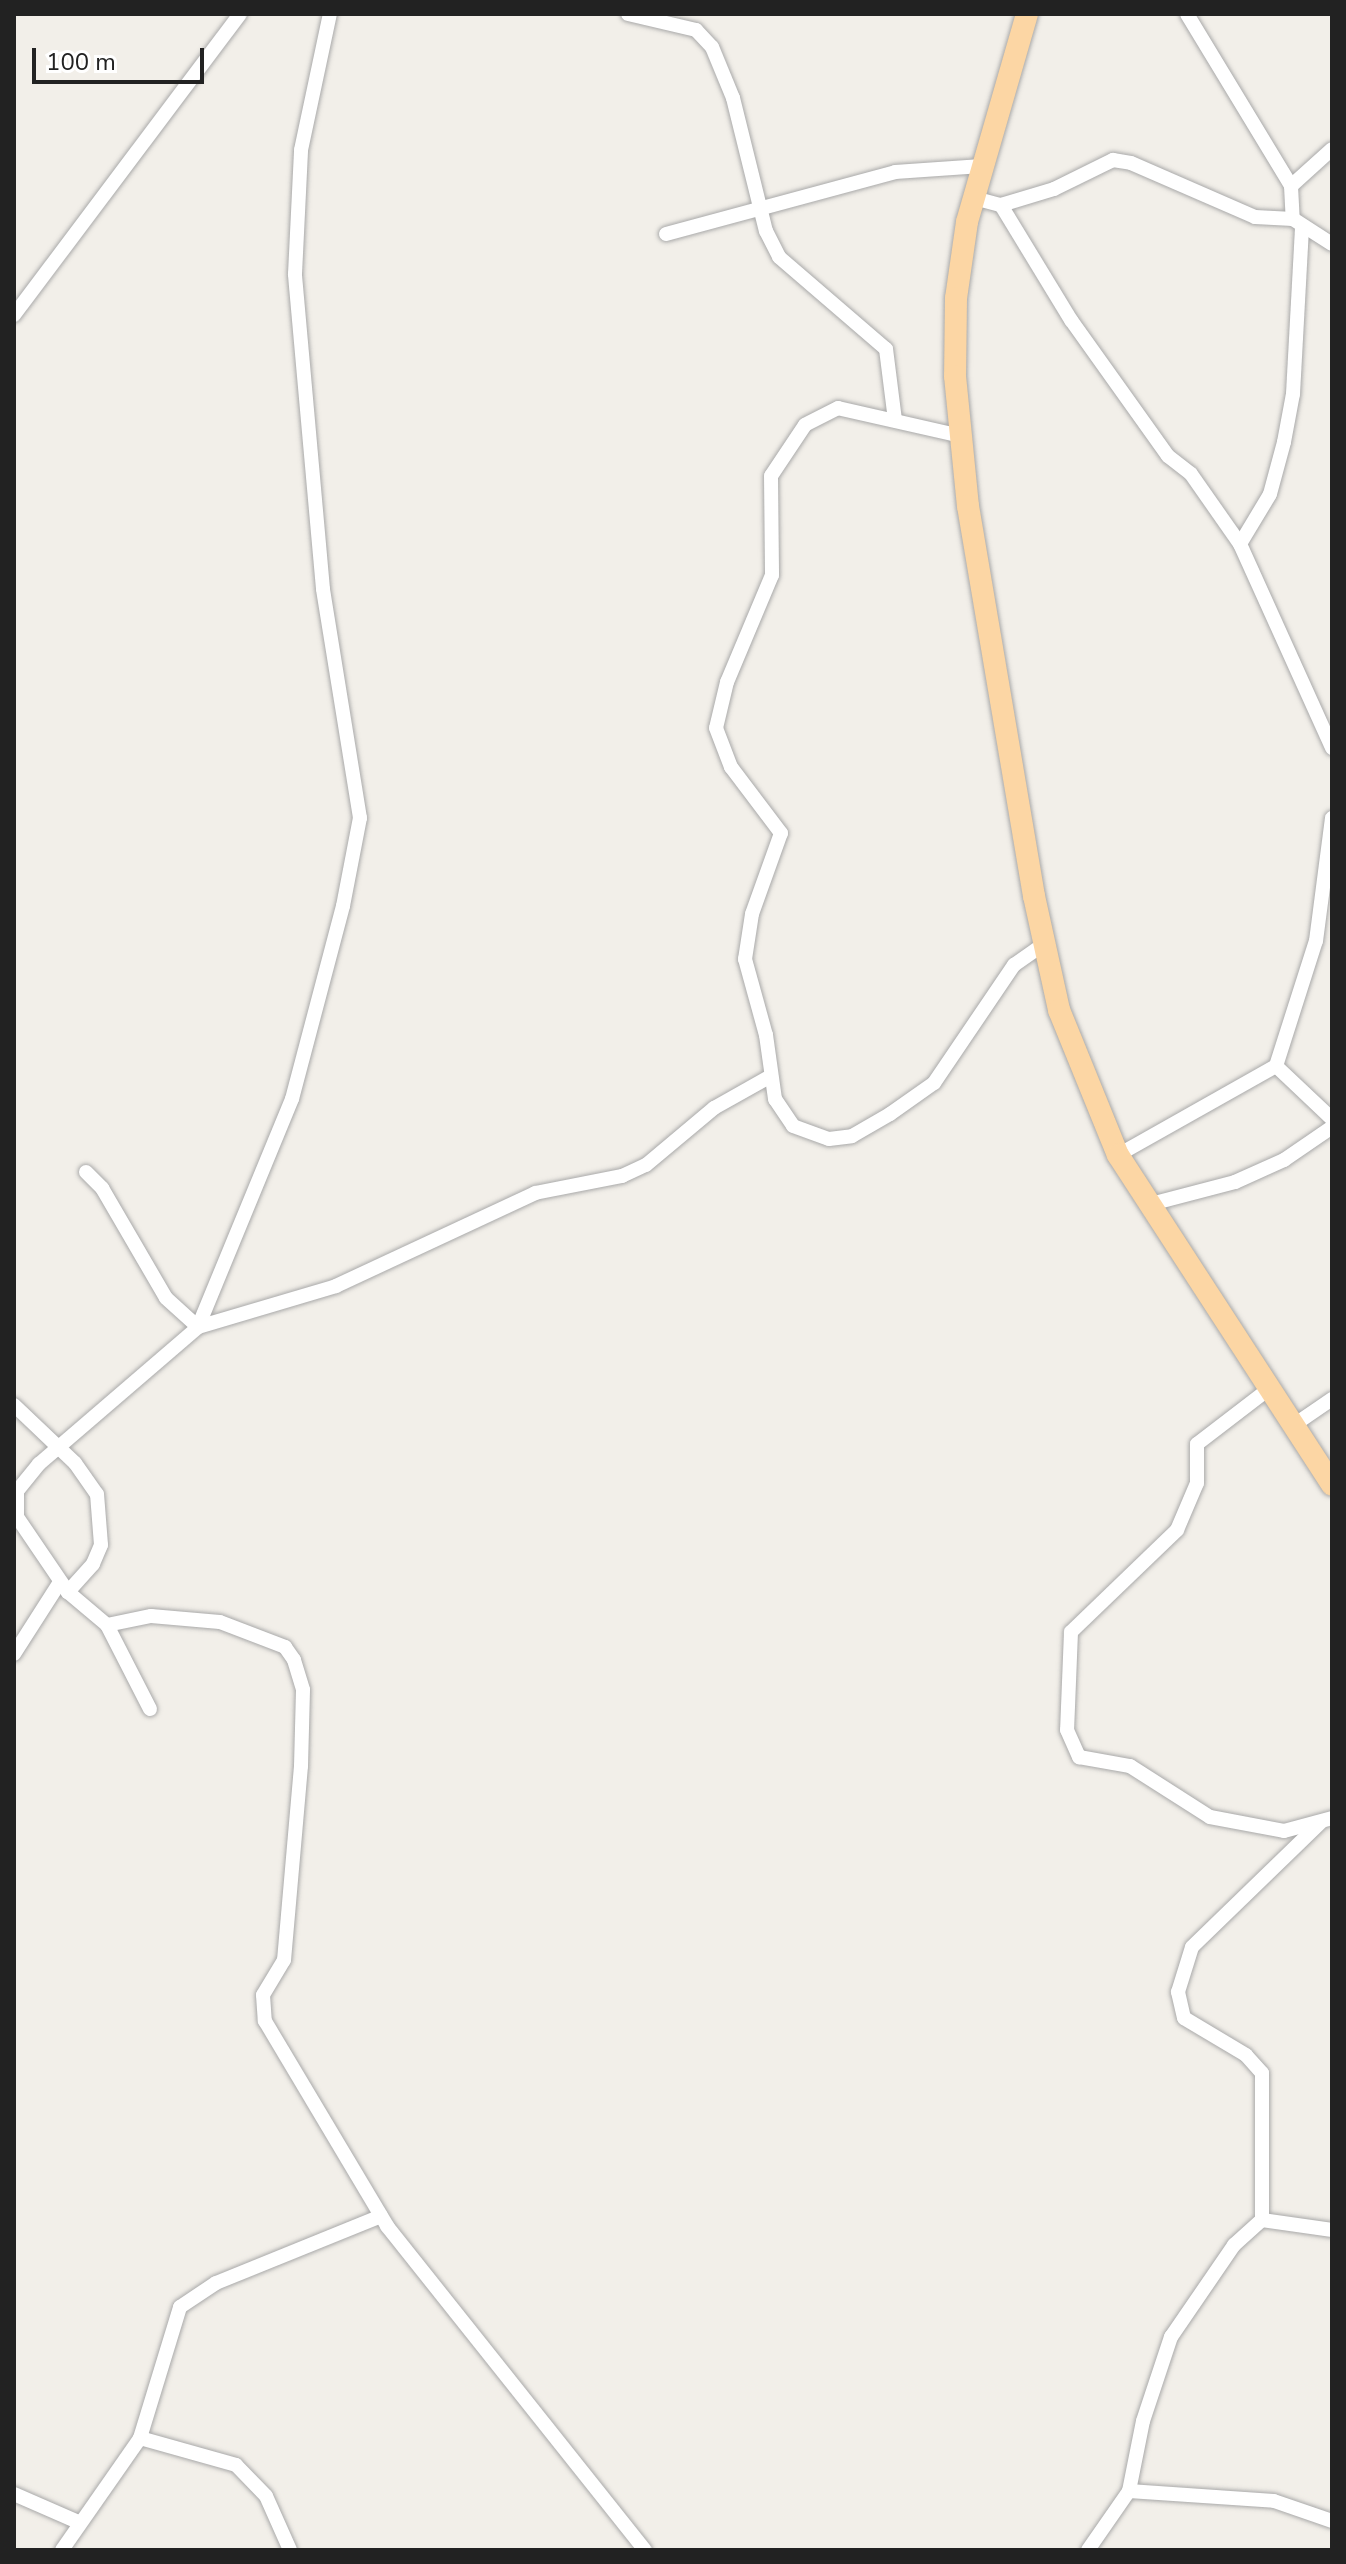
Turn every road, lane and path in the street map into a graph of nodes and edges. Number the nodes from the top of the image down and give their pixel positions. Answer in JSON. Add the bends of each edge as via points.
{"nodes":[{"id":1,"x":240,"y":14,"type":"edge"},
{"id":2,"x":330,"y":14,"type":"edge"},
{"id":3,"x":628,"y":14,"type":"edge"},
{"id":4,"x":1027,"y":14,"type":"edge"},
{"id":5,"x":1187,"y":14,"type":"edge"},
{"id":6,"x":1332,"y":149,"type":"edge"},
{"id":7,"x":982,"y":166,"type":"junction"},
{"id":8,"x":1291,"y":186,"type":"junction"},
{"id":9,"x":974,"y":198,"type":"junction"},
{"id":10,"x":1001,"y":205,"type":"junction"},
{"id":11,"x":765,"y":211,"type":"junction"},
{"id":12,"x":1298,"y":223,"type":"junction"},
{"id":13,"x":666,"y":234,"type":"dead end"},
{"id":14,"x":1332,"y":244,"type":"edge"},
{"id":15,"x":14,"y":315,"type":"edge"},
{"id":16,"x":895,"y":420,"type":"junction"},
{"id":17,"x":961,"y":436,"type":"junction"},
{"id":18,"x":1240,"y":544,"type":"junction"},
{"id":19,"x":1332,"y":748,"type":"edge"},
{"id":20,"x":1332,"y":818,"type":"edge"},
{"id":21,"x":1326,"y":920,"type":"edge"},
{"id":22,"x":1044,"y":944,"type":"junction"},
{"id":23,"x":1276,"y":1066,"type":"junction"},
{"id":24,"x":771,"y":1076,"type":"junction"},
{"id":25,"x":1332,"y":1119,"type":"edge"},
{"id":26,"x":1332,"y":1127,"type":"edge"},
{"id":27,"x":1118,"y":1155,"type":"junction"},
{"id":28,"x":86,"y":1172,"type":"dead end"},
{"id":29,"x":1147,"y":1205,"type":"junction"},
{"id":30,"x":198,"y":1327,"type":"junction"},
{"id":31,"x":1270,"y":1388,"type":"junction"},
{"id":32,"x":1332,"y":1399,"type":"edge"},
{"id":33,"x":14,"y":1405,"type":"edge"},
{"id":34,"x":1294,"y":1425,"type":"junction"},
{"id":35,"x":60,"y":1447,"type":"junction"},
{"id":36,"x":1332,"y":1485,"type":"edge"},
{"id":37,"x":64,"y":1587,"type":"junction"},
{"id":38,"x":107,"y":1625,"type":"junction"},
{"id":39,"x":14,"y":1654,"type":"edge"},
{"id":40,"x":150,"y":1709,"type":"dead end"},
{"id":41,"x":1327,"y":1820,"type":"edge"},
{"id":42,"x":381,"y":2216,"type":"junction"},
{"id":43,"x":1262,"y":2220,"type":"junction"},
{"id":44,"x":1332,"y":2230,"type":"edge"},
{"id":45,"x":140,"y":2438,"type":"junction"},
{"id":46,"x":1129,"y":2491,"type":"junction"},
{"id":47,"x":14,"y":2494,"type":"edge"},
{"id":48,"x":1332,"y":2521,"type":"edge"},
{"id":49,"x":78,"y":2522,"type":"junction"},
{"id":50,"x":62,"y":2550,"type":"edge"},
{"id":51,"x":290,"y":2550,"type":"edge"},
{"id":52,"x":645,"y":2550,"type":"edge"},
{"id":53,"x":1088,"y":2550,"type":"edge"}],
"edges":[{"from":1,"to":15,"type":"street"},
{"from":2,"to":30,"type":"street","via":[[301,150],[295,274],[323,589],[360,818],[343,906],[292,1099]]},
{"from":3,"to":11,"type":"street","via":[[696,30],[712,47],[733,98]]},
{"from":4,"to":7,"type":"main road"},
{"from":5,"to":8,"type":"street"},
{"from":6,"to":8,"type":"street"},
{"from":7,"to":9,"type":"main road"},
{"from":7,"to":11,"type":"street","via":[[895,172]]},
{"from":8,"to":12,"type":"street"},
{"from":9,"to":10,"type":"street"},
{"from":9,"to":17,"type":"main road","via":[[956,298]]},
{"from":10,"to":12,"type":"street","via":[[1054,189],[1113,160],[1255,217]]},
{"from":10,"to":18,"type":"street","via":[[1071,320],[1168,456],[1191,474]]},
{"from":11,"to":13,"type":"street"},
{"from":11,"to":16,"type":"street","via":[[766,231],[779,257],[886,349]]},
{"from":12,"to":14,"type":"street"},
{"from":12,"to":18,"type":"street","via":[[1289,418],[1270,494]]},
{"from":16,"to":17,"type":"street"},
{"from":16,"to":24,"type":"street","via":[[838,408],[822,413],[783,454],[768,497],[772,575],[738,652],[716,728],[731,767],[781,833],[752,914],[745,959]]},
{"from":17,"to":22,"type":"main road"},
{"from":18,"to":19,"type":"street"},
{"from":20,"to":21,"type":"street"},
{"from":21,"to":23,"type":"street"},
{"from":22,"to":24,"type":"street","via":[[1014,965],[934,1083],[852,1136],[829,1139],[793,1126],[775,1099]]},
{"from":22,"to":27,"type":"main road","via":[[1059,1010]]},
{"from":23,"to":25,"type":"street"},
{"from":23,"to":27,"type":"street"},
{"from":24,"to":30,"type":"street","via":[[714,1108],[646,1165],[622,1176],[535,1193],[336,1286]]},
{"from":26,"to":29,"type":"street","via":[[1284,1160],[1235,1182]]},
{"from":27,"to":29,"type":"main road"},
{"from":28,"to":30,"type":"street","via":[[102,1188],[151,1278]]},
{"from":29,"to":31,"type":"main road"},
{"from":30,"to":35,"type":"street"},
{"from":31,"to":34,"type":"main road"},
{"from":31,"to":41,"type":"street","via":[[1197,1444],[1197,1483],[1177,1530],[1071,1632],[1067,1730],[1079,1757],[1130,1766],[1210,1817],[1284,1831]]},
{"from":32,"to":34,"type":"street"},
{"from":33,"to":35,"type":"street"},
{"from":34,"to":36,"type":"main road"},
{"from":35,"to":37,"type":"street","via":[[97,1494],[102,1526],[93,1564]]},
{"from":35,"to":37,"type":"street","via":[[21,1484],[15,1508]]},
{"from":37,"to":38,"type":"street"},
{"from":37,"to":39,"type":"street"},
{"from":38,"to":40,"type":"street"},
{"from":38,"to":42,"type":"street","via":[[151,1616],[220,1622],[285,1647],[294,1660],[303,1690],[301,1766],[284,1960],[263,1995],[265,2021]]},
{"from":41,"to":43,"type":"street","via":[[1192,1947],[1178,1992],[1184,2018],[1246,2055],[1262,2073]]},
{"from":42,"to":45,"type":"street","via":[[216,2283],[180,2307]]},
{"from":42,"to":52,"type":"street"},
{"from":43,"to":44,"type":"street"},
{"from":43,"to":46,"type":"street","via":[[1234,2245],[1171,2337],[1143,2421]]},
{"from":45,"to":49,"type":"street"},
{"from":45,"to":51,"type":"street","via":[[236,2465],[266,2496]]},
{"from":46,"to":48,"type":"street","via":[[1274,2501]]},
{"from":46,"to":53,"type":"street"},
{"from":47,"to":49,"type":"street"},
{"from":49,"to":50,"type":"street"}]}
